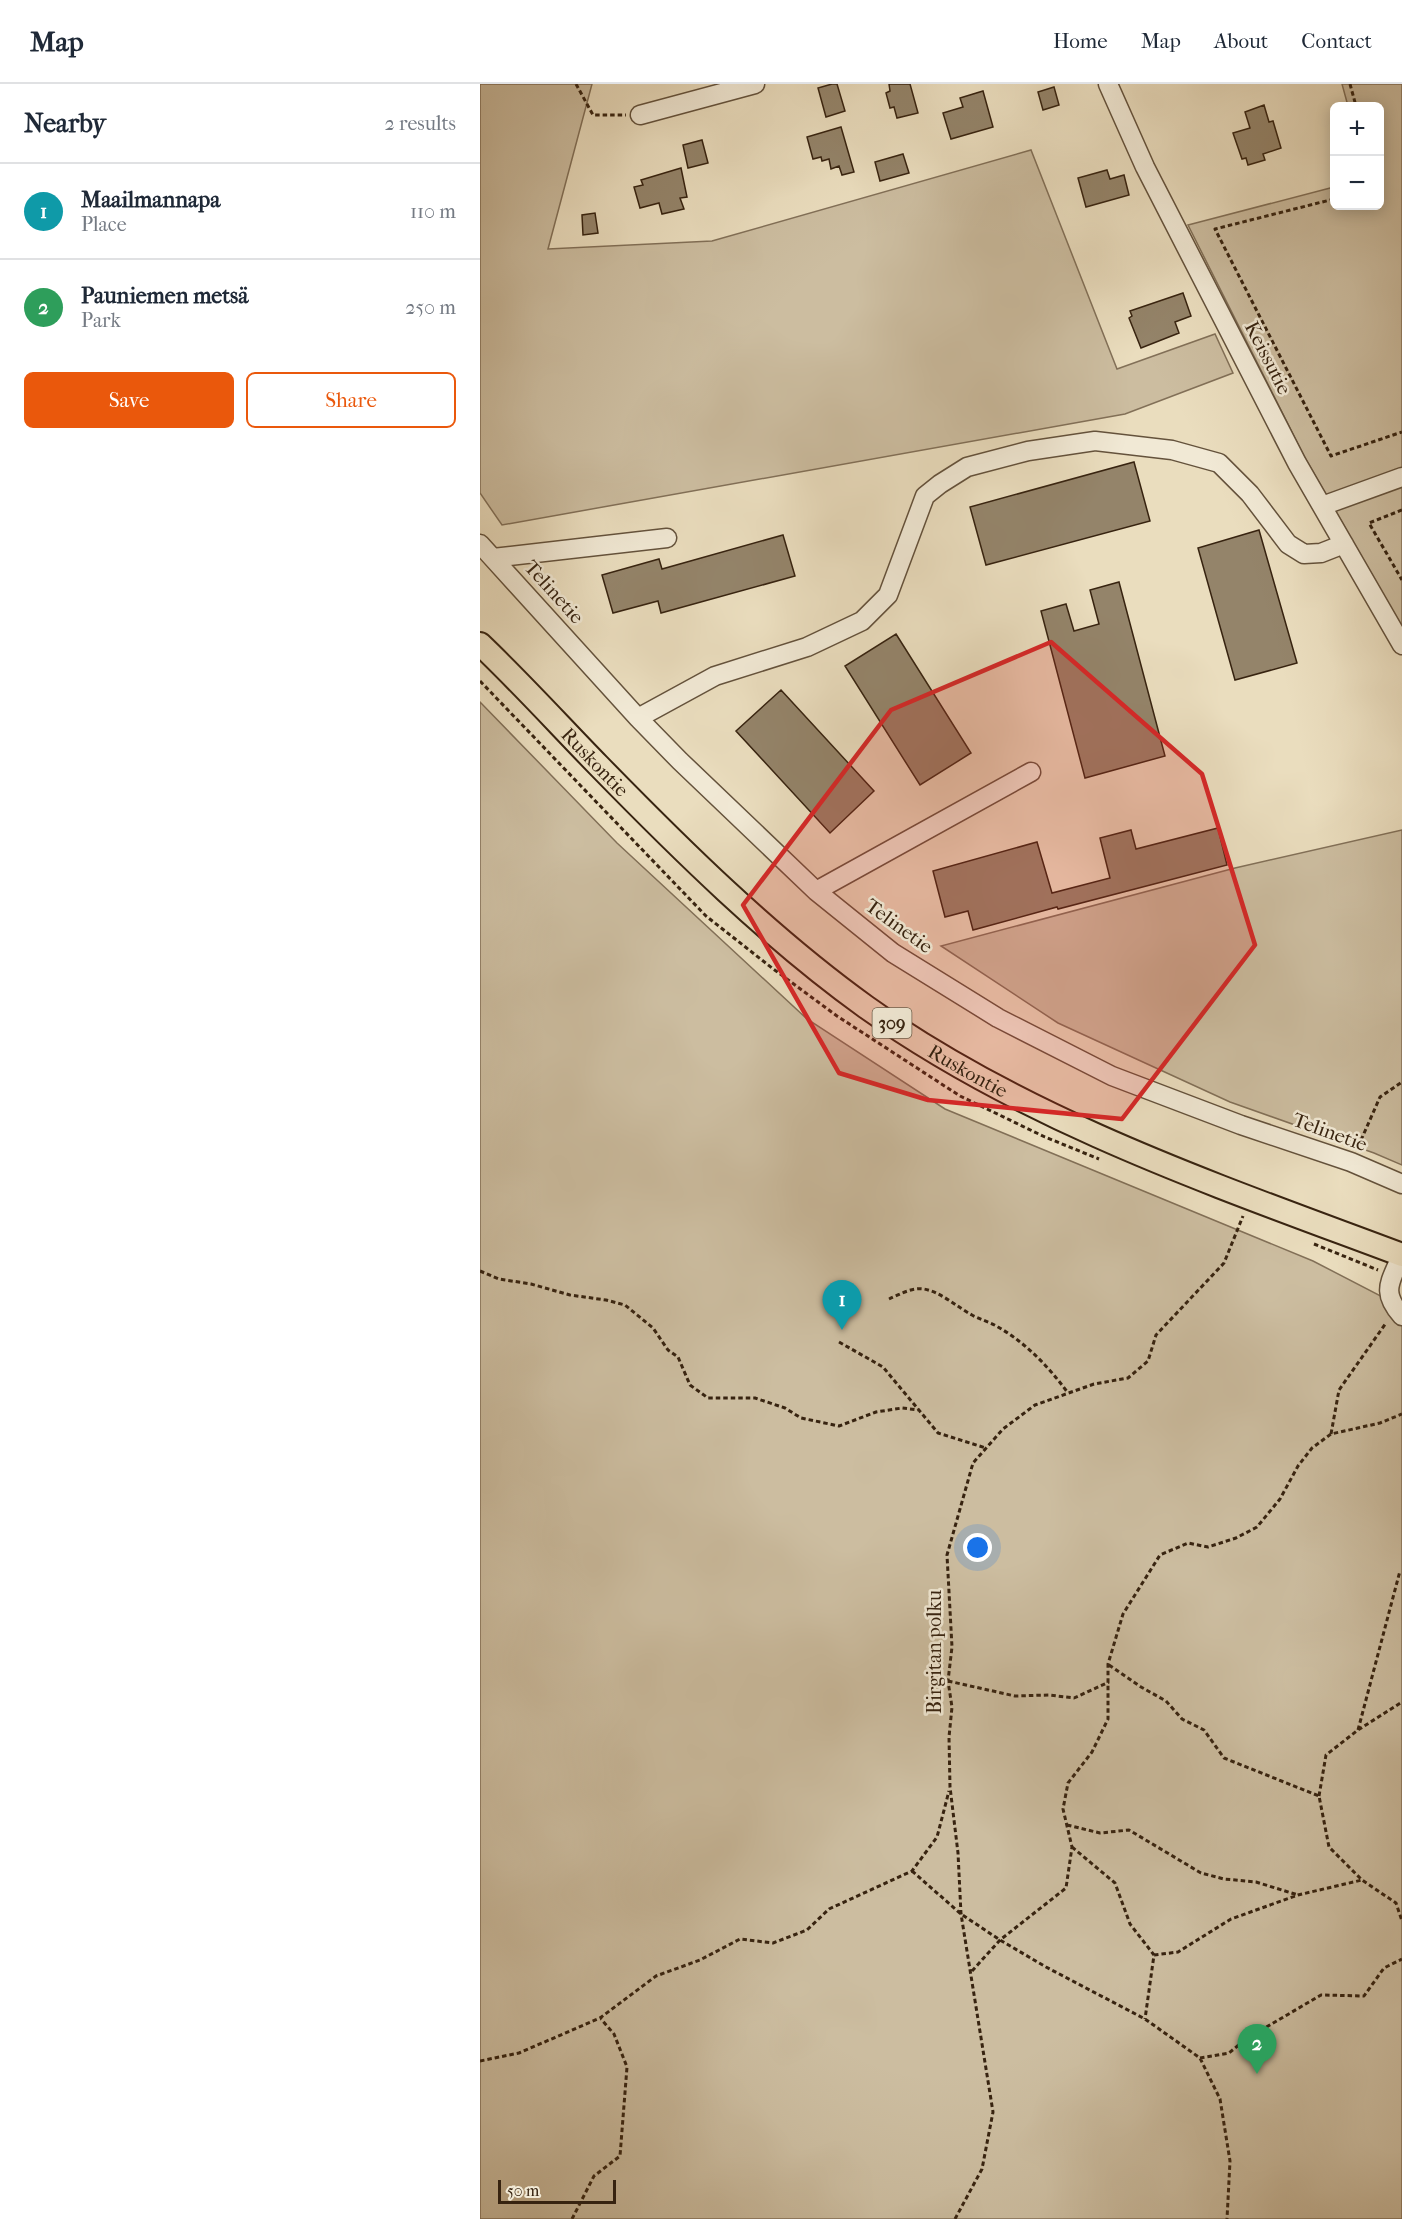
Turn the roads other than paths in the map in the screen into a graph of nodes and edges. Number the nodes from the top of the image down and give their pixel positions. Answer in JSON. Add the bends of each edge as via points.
{"nodes":[{"id":1,"x":755,"y":84,"type":"edge"},
{"id":2,"x":1108,"y":84,"type":"edge"},
{"id":3,"x":640,"y":115,"type":"road end"},
{"id":4,"x":1402,"y":477,"type":"edge"},
{"id":5,"x":1322,"y":506,"type":"junction"},
{"id":6,"x":667,"y":538,"type":"dead end"},
{"id":7,"x":480,"y":544,"type":"edge"},
{"id":8,"x":1344,"y":544,"type":"junction"},
{"id":9,"x":493,"y":558,"type":"junction"},
{"id":10,"x":480,"y":644,"type":"edge"},
{"id":11,"x":1402,"y":645,"type":"edge"},
{"id":12,"x":638,"y":718,"type":"junction"},
{"id":13,"x":1031,"y":772,"type":"dead end"},
{"id":14,"x":816,"y":891,"type":"junction"},
{"id":15,"x":1402,"y":1184,"type":"edge"},
{"id":16,"x":1402,"y":1255,"type":"edge"},
{"id":17,"x":1402,"y":1316,"type":"edge"}],
"edges":[{"from":1,"to":3,"type":"street"},
{"from":2,"to":5,"type":"street","name":"Keissutie","via":[[1145,167]]},
{"from":4,"to":5,"type":"street"},
{"from":5,"to":8,"type":"street","name":"Keissutie"},
{"from":6,"to":9,"type":"street"},
{"from":7,"to":9,"type":"street","name":"Telinetie"},
{"from":8,"to":11,"type":"street","name":"Keissutie"},
{"from":8,"to":12,"type":"street","via":[[1321,554],[1304,554],[1288,544],[1251,494],[1219,463],[1172,450],[1095,441],[1028,451],[967,466],[925,496],[888,594],[862,621],[807,647],[715,676]]},
{"from":9,"to":12,"type":"street","name":"Telinetie"},
{"from":10,"to":16,"type":"main road","name":"Ruskontie","number":"309","via":[[675,841],[814,967],[867,1007],[1003,1090],[1161,1165]]},
{"from":12,"to":14,"type":"street","name":"Telinetie"},
{"from":13,"to":14,"type":"street"},
{"from":14,"to":15,"type":"street","name":"Telinetie","via":[[892,952],[998,1018],[1112,1076]]},
{"from":16,"to":17,"type":"street","via":[[1388,1294]]}]}
